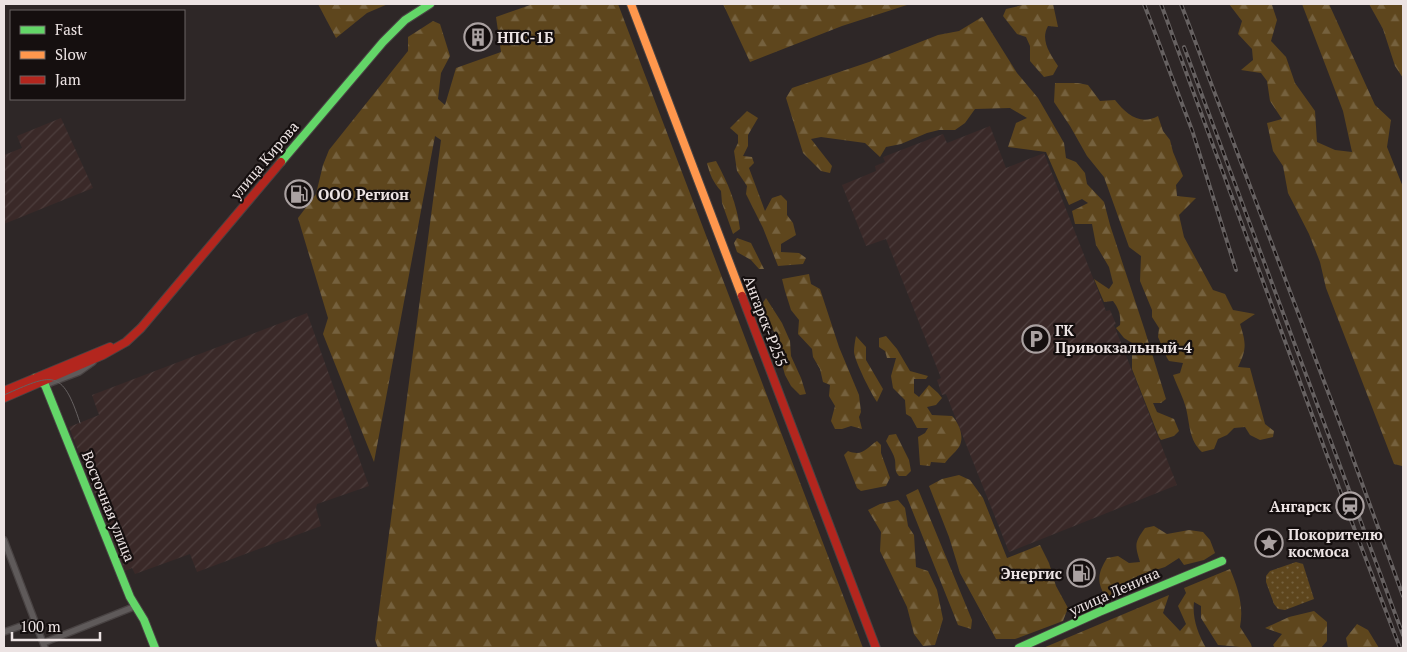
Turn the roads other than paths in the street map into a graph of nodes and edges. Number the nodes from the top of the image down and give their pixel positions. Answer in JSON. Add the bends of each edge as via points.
{"nodes":[{"id":1,"x":430,"y":4,"type":"edge"},
{"id":2,"x":631,"y":4,"type":"edge"},
{"id":3,"x":126,"y":342,"type":"junction"},
{"id":4,"x":40,"y":382,"type":"junction"},
{"id":5,"x":11,"y":390,"type":"edge"},
{"id":6,"x":4,"y":398,"type":"edge"},
{"id":7,"x":4,"y":540,"type":"edge"},
{"id":8,"x":1222,"y":561,"type":"dead end"},
{"id":9,"x":136,"y":606,"type":"junction"},
{"id":10,"x":35,"y":621,"type":"junction"},
{"id":11,"x":4,"y":632,"type":"edge"},
{"id":12,"x":44,"y":646,"type":"edge"},
{"id":13,"x":154,"y":648,"type":"edge"},
{"id":14,"x":876,"y":648,"type":"edge"},
{"id":15,"x":1018,"y":648,"type":"edge"}],
"edges":[{"from":1,"to":3,"type":"street","name":"улица Кирова","via":[[418,9],[370,58]]},
{"from":2,"to":14,"type":"street","name":"Ангарск-Р255"},
{"from":3,"to":4,"type":"street","name":"улица Кирова"},
{"from":3,"to":4,"type":"street","name":"улица Кирова","via":[[96,352]]},
{"from":4,"to":5,"type":"street","name":"улица Кирова"},
{"from":4,"to":9,"type":"street","name":"Восточная улица"},
{"from":5,"to":6,"type":"street","name":"улица Кирова"},
{"from":7,"to":10,"type":"street"},
{"from":8,"to":15,"type":"street","name":"улица Ленина"},
{"from":9,"to":12,"type":"street"},
{"from":9,"to":13,"type":"street","name":"Восточная улица"},
{"from":10,"to":11,"type":"street"},
{"from":10,"to":12,"type":"street"}]}
